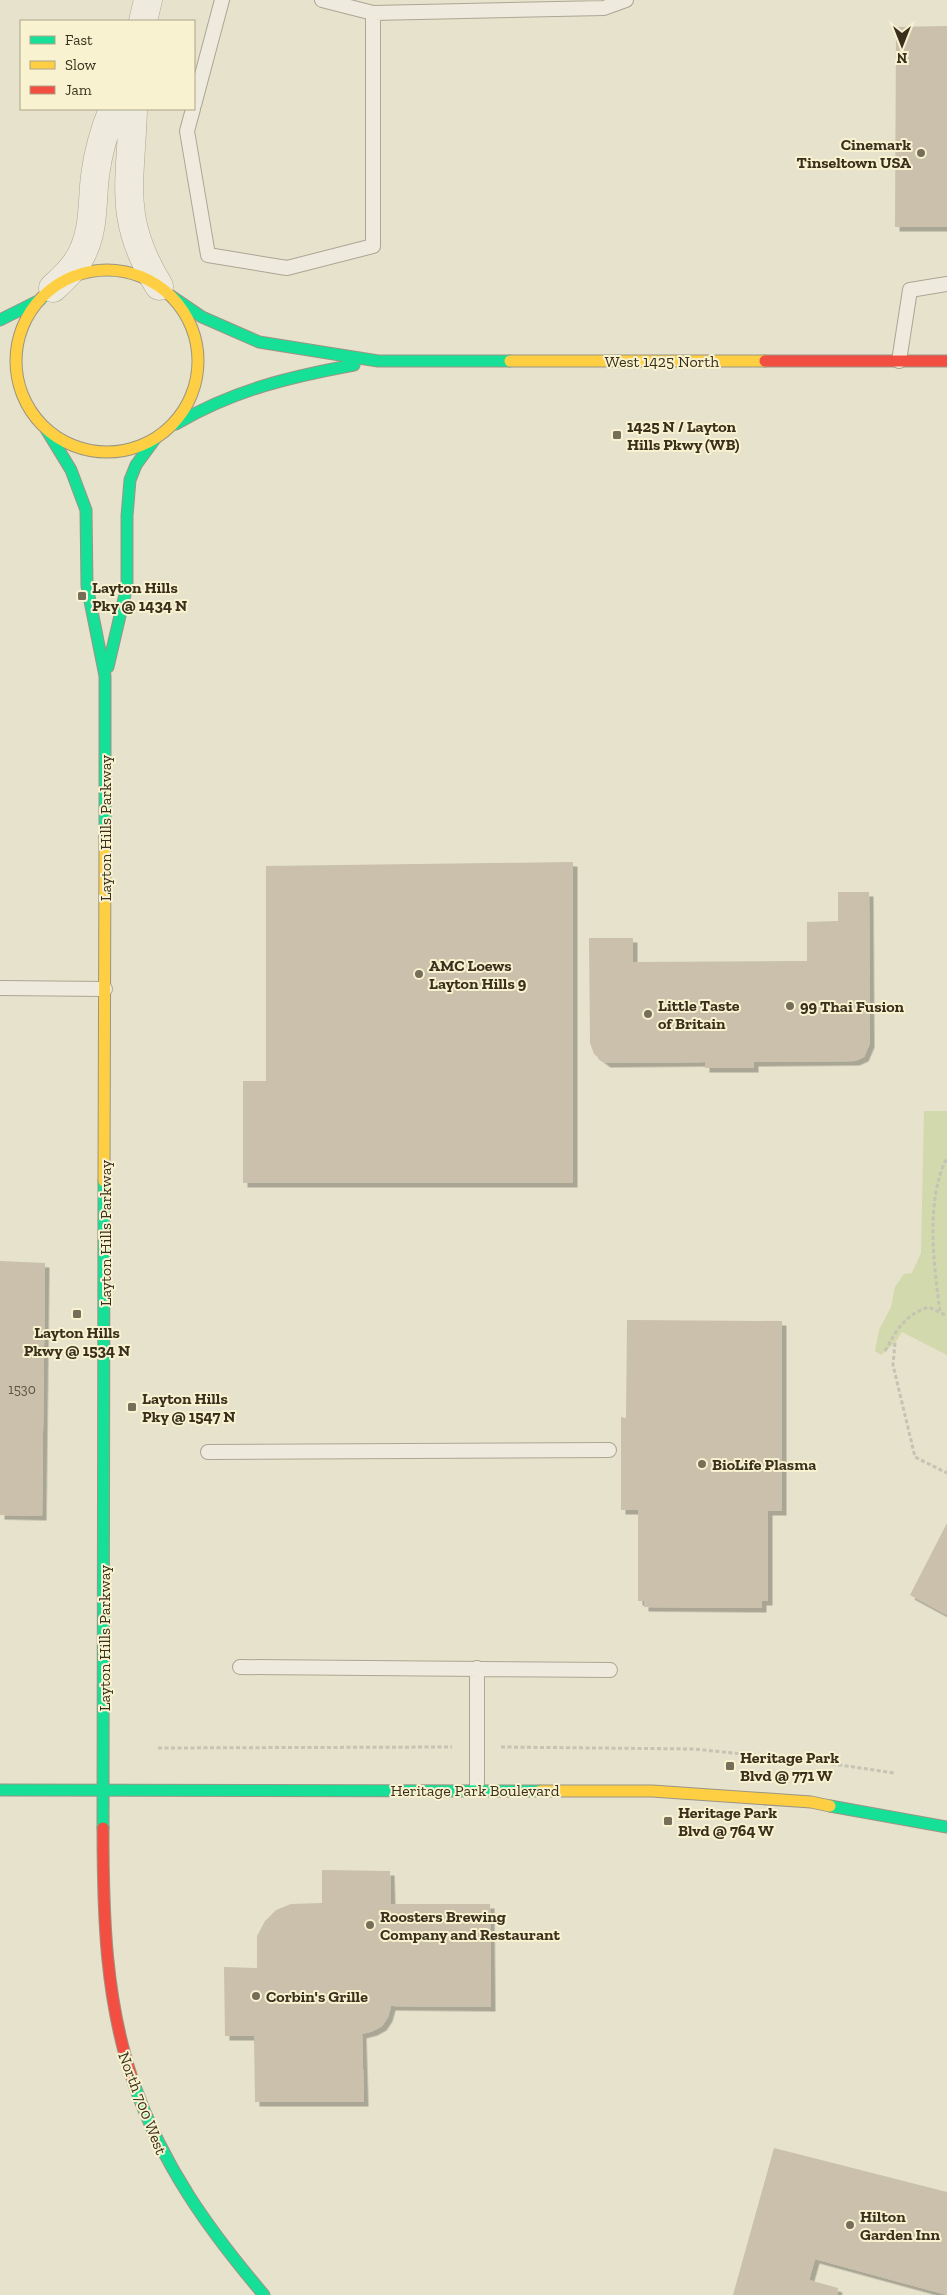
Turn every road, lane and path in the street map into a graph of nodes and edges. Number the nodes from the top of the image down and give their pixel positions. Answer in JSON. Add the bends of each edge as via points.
{"nodes":[{"id":1,"x":148,"y":0,"type":"edge"},
{"id":2,"x":222,"y":0,"type":"edge"},
{"id":3,"x":322,"y":0,"type":"edge"},
{"id":4,"x":626,"y":0,"type":"edge"},
{"id":5,"x":373,"y":14,"type":"junction"},
{"id":6,"x":143,"y":20,"type":"edge"},
{"id":7,"x":195,"y":101,"type":"edge"},
{"id":8,"x":113,"y":110,"type":"edge"},
{"id":9,"x":133,"y":110,"type":"edge"},
{"id":10,"x":193,"y":110,"type":"edge"},
{"id":11,"x":947,"y":284,"type":"edge"},
{"id":12,"x":165,"y":291,"type":"junction"},
{"id":13,"x":47,"y":294,"type":"junction"},
{"id":14,"x":0,"y":320,"type":"edge"},
{"id":15,"x":378,"y":361,"type":"junction"},
{"id":16,"x":898,"y":362,"type":"junction"},
{"id":17,"x":947,"y":362,"type":"edge"},
{"id":18,"x":12,"y":402,"type":"dead end"},
{"id":19,"x":35,"y":415,"type":"junction"},
{"id":20,"x":46,"y":429,"type":"junction"},
{"id":21,"x":168,"y":429,"type":"junction"},
{"id":22,"x":155,"y":438,"type":"junction"},
{"id":23,"x":106,"y":676,"type":"junction"},
{"id":24,"x":0,"y":988,"type":"edge"},
{"id":25,"x":106,"y":989,"type":"junction"},
{"id":26,"x":947,"y":1158,"type":"edge"},
{"id":27,"x":940,"y":1312,"type":"junction"},
{"id":28,"x":947,"y":1316,"type":"edge"},
{"id":29,"x":895,"y":1343,"type":"dead end"},
{"id":30,"x":885,"y":1351,"type":"dead end"},
{"id":31,"x":609,"y":1450,"type":"dead end"},
{"id":32,"x":208,"y":1452,"type":"dead end"},
{"id":33,"x":947,"y":1473,"type":"edge"},
{"id":34,"x":240,"y":1666,"type":"dead end"},
{"id":35,"x":477,"y":1668,"type":"junction"},
{"id":36,"x":610,"y":1670,"type":"dead end"},
{"id":37,"x":477,"y":1746,"type":"junction"},
{"id":38,"x":158,"y":1748,"type":"dead end"},
{"id":39,"x":894,"y":1773,"type":"dead end"},
{"id":40,"x":0,"y":1790,"type":"edge"},
{"id":41,"x":103,"y":1790,"type":"junction"},
{"id":42,"x":477,"y":1790,"type":"junction"},
{"id":43,"x":947,"y":1827,"type":"edge"},
{"id":44,"x":264,"y":2295,"type":"edge"}],
"edges":[{"from":1,"to":6,"type":"street"},
{"from":2,"to":7,"type":"lane"},
{"from":3,"to":5,"type":"lane"},
{"from":4,"to":5,"type":"lane","via":[[604,8]]},
{"from":5,"to":10,"type":"lane","via":[[373,246],[287,268],[208,255],[187,131]]},
{"from":8,"to":13,"type":"street","via":[[100,145],[87,242],[78,261]]},
{"from":9,"to":12,"type":"street","via":[[129,209],[140,253]]},
{"from":11,"to":16,"type":"lane","via":[[910,290]]},
{"from":12,"to":13,"type":"street","name":"West 1425 North","via":[[132,273],[102,270],[80,274]]},
{"from":12,"to":15,"type":"street","name":"West 1425 North","via":[[202,317],[259,342]]},
{"from":12,"to":21,"type":"street","via":[[184,314],[193,332],[197,362],[188,401]]},
{"from":13,"to":14,"type":"street"},
{"from":13,"to":19,"type":"street","via":[[24,326],[17,356],[21,387]]},
{"from":15,"to":16,"type":"street","name":"West 1425 North"},
{"from":15,"to":21,"type":"street","name":"West 1425 North","via":[[260,384],[216,401]]},
{"from":16,"to":17,"type":"street","name":"West 1425 North"},
{"from":18,"to":19,"type":"street"},
{"from":19,"to":20,"type":"street","name":"Layton Hills Parkway"},
{"from":20,"to":22,"type":"street","via":[[72,444],[102,452],[134,448]]},
{"from":20,"to":23,"type":"street","name":"Layton Hills Parkway","via":[[71,470],[86,510],[87,586]]},
{"from":21,"to":22,"type":"street"},
{"from":22,"to":23,"type":"street","name":"Layton Hills Parkway","via":[[136,465],[130,480],[127,586]]},
{"from":23,"to":25,"type":"street","name":"Layton Hills Parkway"},
{"from":24,"to":25,"type":"lane"},
{"from":25,"to":41,"type":"street","name":"Layton Hills Parkway"},
{"from":26,"to":27,"type":"path","via":[[937,1185],[935,1213],[934,1260]]},
{"from":27,"to":28,"type":"path"},
{"from":27,"to":30,"type":"path","via":[[929,1307],[909,1316],[900,1324]]},
{"from":29,"to":33,"type":"path","via":[[893,1365],[915,1457]]},
{"from":31,"to":32,"type":"lane"},
{"from":34,"to":35,"type":"lane"},
{"from":35,"to":36,"type":"lane"},
{"from":35,"to":37,"type":"lane"},
{"from":37,"to":38,"type":"path"},
{"from":37,"to":39,"type":"path","via":[[694,1749]]},
{"from":37,"to":42,"type":"lane"},
{"from":40,"to":41,"type":"street","name":"Heritage Park Boulevard"},
{"from":41,"to":42,"type":"street","name":"Heritage Park Boulevard"},
{"from":41,"to":44,"type":"street","name":"North 700 West","via":[[105,1952],[128,2072],[158,2145],[188,2199],[224,2249]]},
{"from":42,"to":43,"type":"street","name":"Heritage Park Boulevard","via":[[652,1791],[811,1802]]}]}
